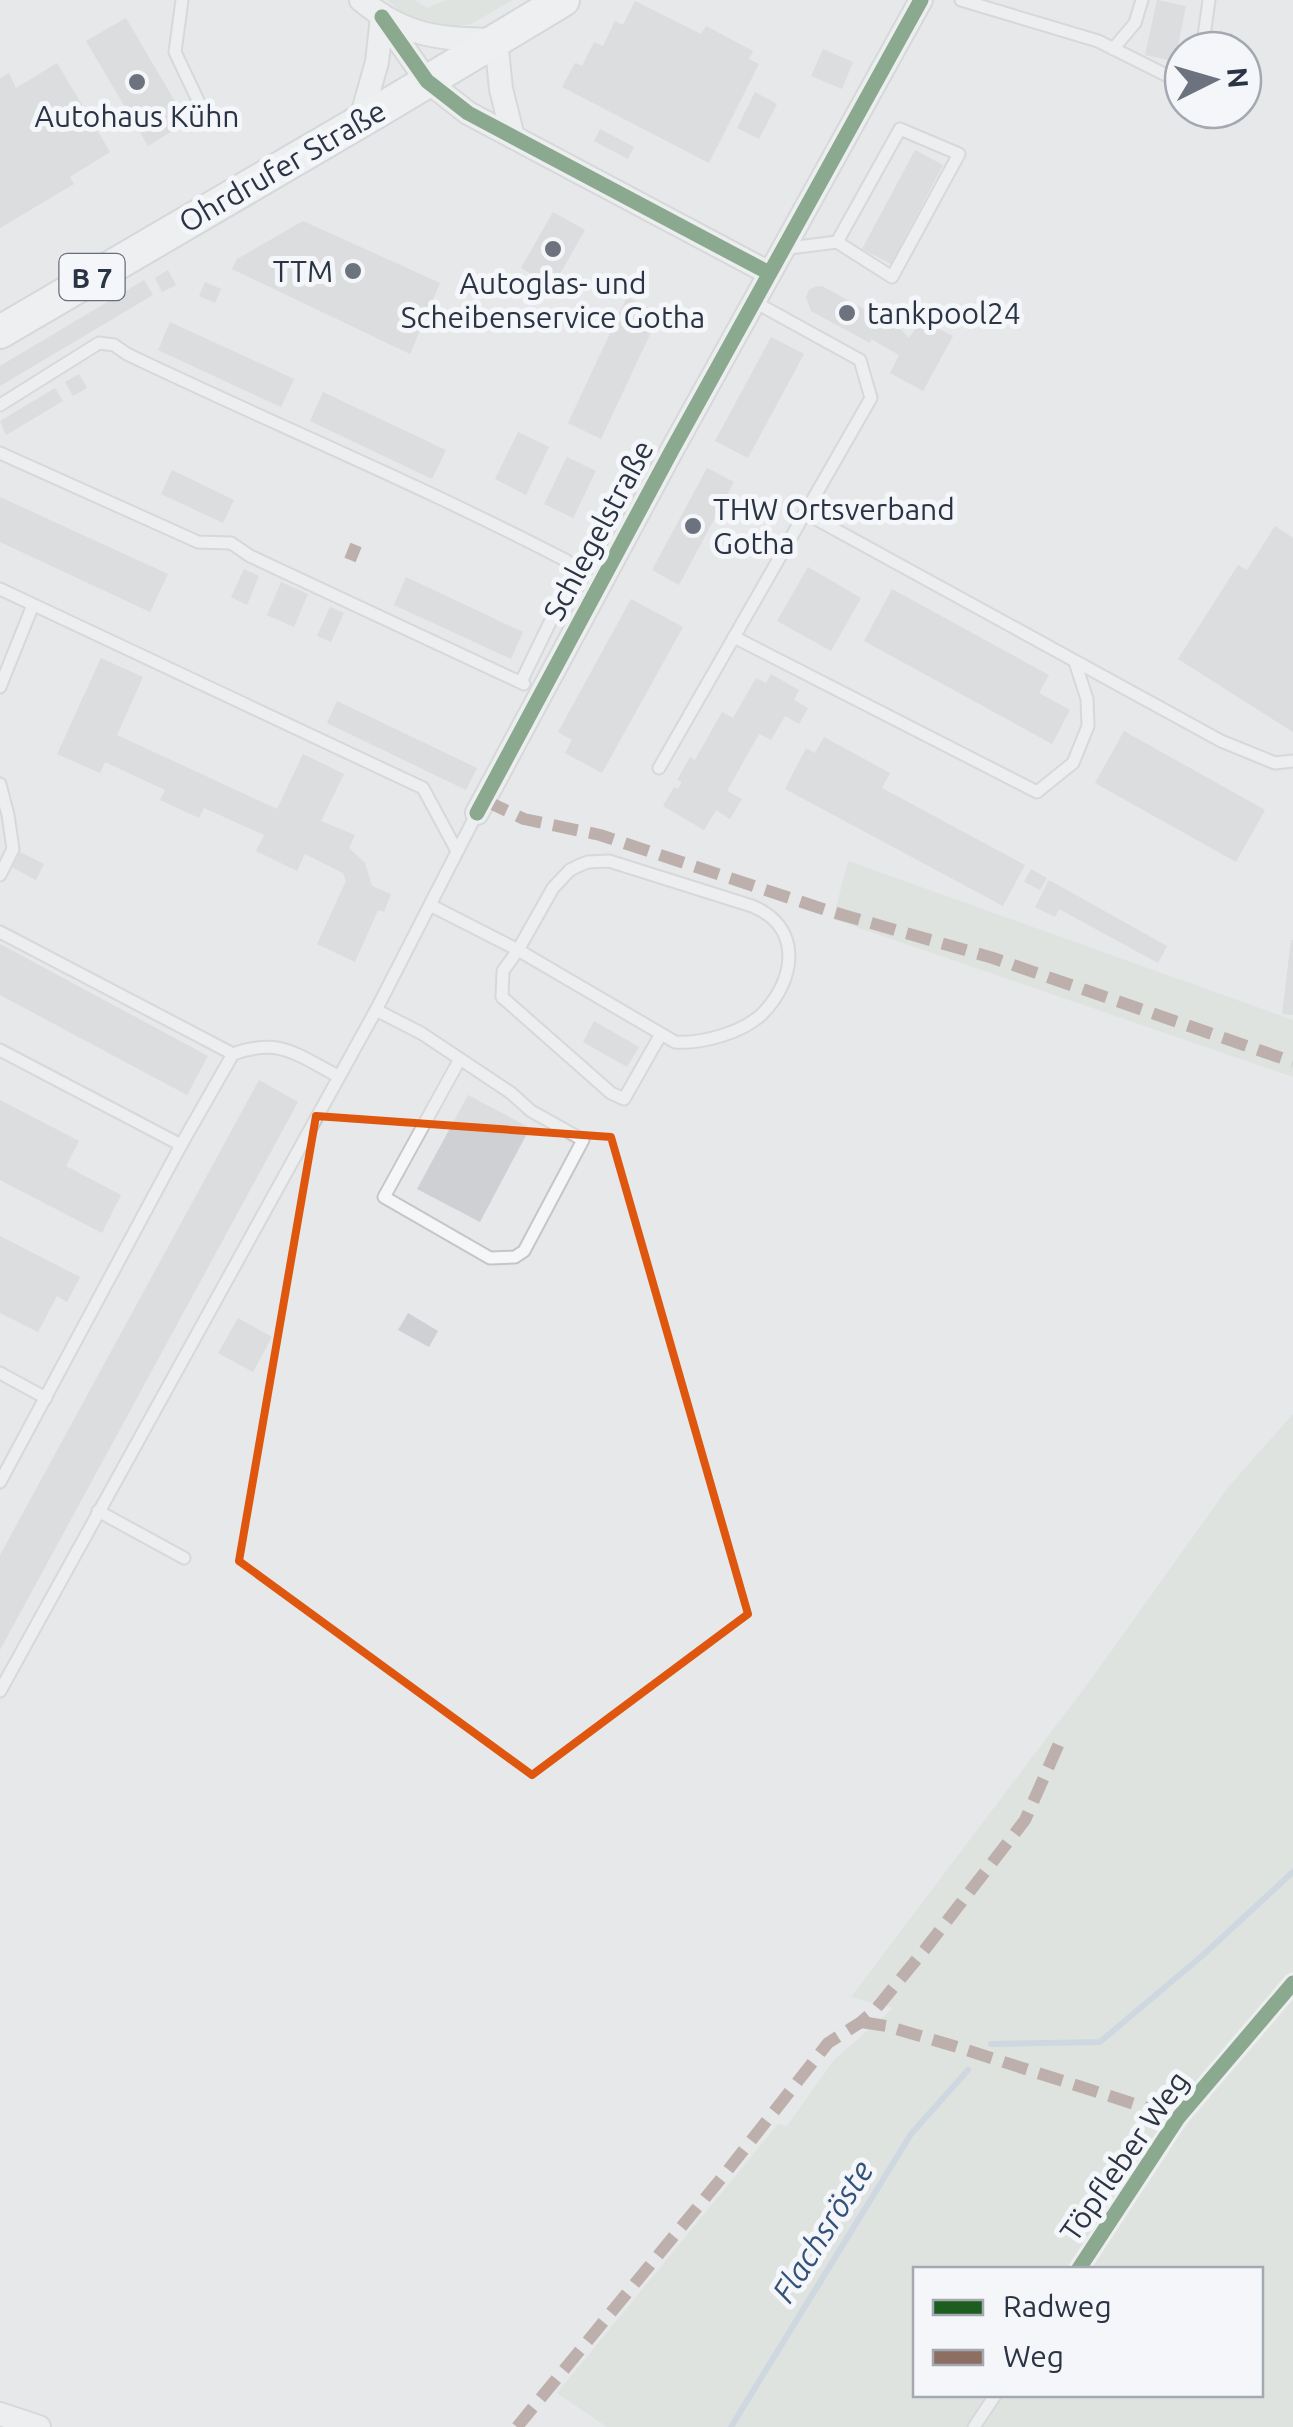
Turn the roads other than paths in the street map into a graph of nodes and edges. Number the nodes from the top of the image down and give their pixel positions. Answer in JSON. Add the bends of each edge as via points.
{"nodes":[{"id":1,"x":182,"y":0,"type":"edge"},
{"id":2,"x":361,"y":0,"type":"edge"},
{"id":3,"x":563,"y":0,"type":"edge"},
{"id":4,"x":921,"y":0,"type":"edge"},
{"id":5,"x":961,"y":0,"type":"edge"},
{"id":6,"x":1142,"y":0,"type":"edge"},
{"id":7,"x":1209,"y":0,"type":"edge"},
{"id":8,"x":382,"y":17,"type":"junction"},
{"id":9,"x":1205,"y":30,"type":"edge"},
{"id":10,"x":496,"y":40,"type":"junction"},
{"id":11,"x":1113,"y":49,"type":"junction"},
{"id":12,"x":1163,"y":74,"type":"edge"},
{"id":13,"x":426,"y":81,"type":"junction"},
{"id":14,"x":203,"y":111,"type":"dead end"},
{"id":15,"x":360,"y":122,"type":"junction"},
{"id":16,"x":513,"y":137,"type":"junction"},
{"id":17,"x":837,"y":242,"type":"junction"},
{"id":18,"x":782,"y":249,"type":"junction"},
{"id":19,"x":769,"y":273,"type":"junction"},
{"id":20,"x":754,"y":301,"type":"junction"},
{"id":21,"x":0,"y":332,"type":"edge"},
{"id":22,"x":0,"y":405,"type":"edge"},
{"id":23,"x":0,"y":453,"type":"edge"},
{"id":24,"x":805,"y":513,"type":"junction"},
{"id":25,"x":0,"y":589,"type":"edge"},
{"id":26,"x":33,"y":605,"type":"junction"},
{"id":27,"x":734,"y":638,"type":"junction"},
{"id":28,"x":1075,"y":662,"type":"junction"},
{"id":29,"x":0,"y":687,"type":"edge"},
{"id":30,"x":532,"y":687,"type":"junction"},
{"id":31,"x":1293,"y":762,"type":"edge"},
{"id":32,"x":659,"y":768,"type":"dead end"},
{"id":33,"x":0,"y":784,"type":"edge"},
{"id":34,"x":477,"y":813,"type":"joint"},
{"id":35,"x":458,"y":851,"type":"junction"},
{"id":36,"x":0,"y":875,"type":"edge"},
{"id":37,"x":430,"y":904,"type":"junction"},
{"id":38,"x":0,"y":932,"type":"edge"},
{"id":39,"x":518,"y":950,"type":"junction"},
{"id":40,"x":376,"y":1010,"type":"junction"},
{"id":41,"x":662,"y":1034,"type":"junction"},
{"id":42,"x":0,"y":1050,"type":"edge"},
{"id":43,"x":233,"y":1054,"type":"junction"},
{"id":44,"x":460,"y":1059,"type":"junction"},
{"id":45,"x":338,"y":1076,"type":"junction"},
{"id":46,"x":182,"y":1145,"type":"junction"},
{"id":47,"x":0,"y":1373,"type":"edge"},
{"id":48,"x":46,"y":1398,"type":"junction"},
{"id":49,"x":0,"y":1482,"type":"edge"},
{"id":50,"x":98,"y":1511,"type":"junction"},
{"id":51,"x":184,"y":1558,"type":"dead end"},
{"id":52,"x":0,"y":1691,"type":"edge"},
{"id":53,"x":1293,"y":1983,"type":"edge"},
{"id":54,"x":1080,"y":2267,"type":"edge"},
{"id":55,"x":994,"y":2397,"type":"edge"},
{"id":56,"x":3,"y":2419,"type":"edge"},
{"id":57,"x":39,"y":2427,"type":"edge"},
{"id":58,"x":974,"y":2427,"type":"edge"}],
"edges":[{"from":1,"to":14,"type":"lane","via":[[174,52]]},
{"from":2,"to":8,"type":"street"},
{"from":3,"to":10,"type":"main road","name":"Ohrdrufer Straße","number":"B 7"},
{"from":4,"to":18,"type":"street","name":"Schlegelstraße"},
{"from":5,"to":11,"type":"lane"},
{"from":6,"to":11,"type":"lane","via":[[1135,23]]},
{"from":7,"to":9,"type":"lane"},
{"from":8,"to":10,"type":"street","via":[[412,32]]},
{"from":8,"to":13,"type":"street"},
{"from":8,"to":15,"type":"street"},
{"from":10,"to":13,"type":"main road","name":"Ohrdrufer Straße","number":"B 7"},
{"from":10,"to":16,"type":"street"},
{"from":11,"to":12,"type":"lane"},
{"from":13,"to":15,"type":"main road","name":"Ohrdrufer Straße","number":"B 7"},
{"from":13,"to":16,"type":"street"},
{"from":15,"to":21,"type":"main road","name":"Ohrdrufer Straße","number":"B 7"},
{"from":16,"to":19,"type":"street"},
{"from":17,"to":17,"type":"lane","via":[[892,276],[959,154],[900,129]]},
{"from":17,"to":18,"type":"lane"},
{"from":18,"to":19,"type":"street","name":"Schlegelstraße"},
{"from":19,"to":20,"type":"street","name":"Schlegelstraße"},
{"from":20,"to":24,"type":"lane","via":[[860,360],[871,398]]},
{"from":20,"to":30,"type":"street","name":"Schlegelstraße"},
{"from":22,"to":30,"type":"lane","via":[[100,343],[114,345],[555,555],[572,567],[572,577]]},
{"from":23,"to":30,"type":"lane","via":[[198,542],[231,543]]},
{"from":24,"to":27,"type":"lane"},
{"from":24,"to":28,"type":"lane"},
{"from":25,"to":26,"type":"lane"},
{"from":26,"to":29,"type":"lane"},
{"from":26,"to":35,"type":"lane","via":[[424,788]]},
{"from":27,"to":28,"type":"lane","via":[[1037,792],[1073,763],[1088,726]]},
{"from":27,"to":32,"type":"lane"},
{"from":28,"to":31,"type":"lane","via":[[1221,741],[1275,763]]},
{"from":30,"to":34,"type":"street","name":"Schlegelstraße"},
{"from":33,"to":36,"type":"lane","via":[[13,849]]},
{"from":34,"to":35,"type":"lane"},
{"from":35,"to":37,"type":"lane"},
{"from":37,"to":39,"type":"lane"},
{"from":37,"to":40,"type":"lane"},
{"from":38,"to":43,"type":"lane"},
{"from":39,"to":41,"type":"lane"},
{"from":39,"to":41,"type":"lane","via":[[504,971],[502,997],[612,1093],[624,1099]]},
{"from":39,"to":41,"type":"lane","via":[[553,888],[588,862],[609,861],[764,910],[789,950],[788,972],[760,1016],[691,1043]]},
{"from":40,"to":44,"type":"lane"},
{"from":40,"to":45,"type":"lane"},
{"from":42,"to":46,"type":"lane"},
{"from":43,"to":45,"type":"lane","via":[[269,1045]]},
{"from":43,"to":46,"type":"lane"},
{"from":44,"to":44,"type":"lane","via":[[583,1140],[515,1258],[490,1258],[384,1198]]},
{"from":45,"to":50,"type":"lane"},
{"from":46,"to":48,"type":"lane"},
{"from":47,"to":48,"type":"lane"},
{"from":48,"to":49,"type":"lane"},
{"from":50,"to":51,"type":"lane"},
{"from":50,"to":52,"type":"lane"},
{"from":53,"to":54,"type":"lane","name":"Töpfleber Weg","via":[[1178,2118]]},
{"from":55,"to":58,"type":"lane"},
{"from":56,"to":57,"type":"street"}]}
